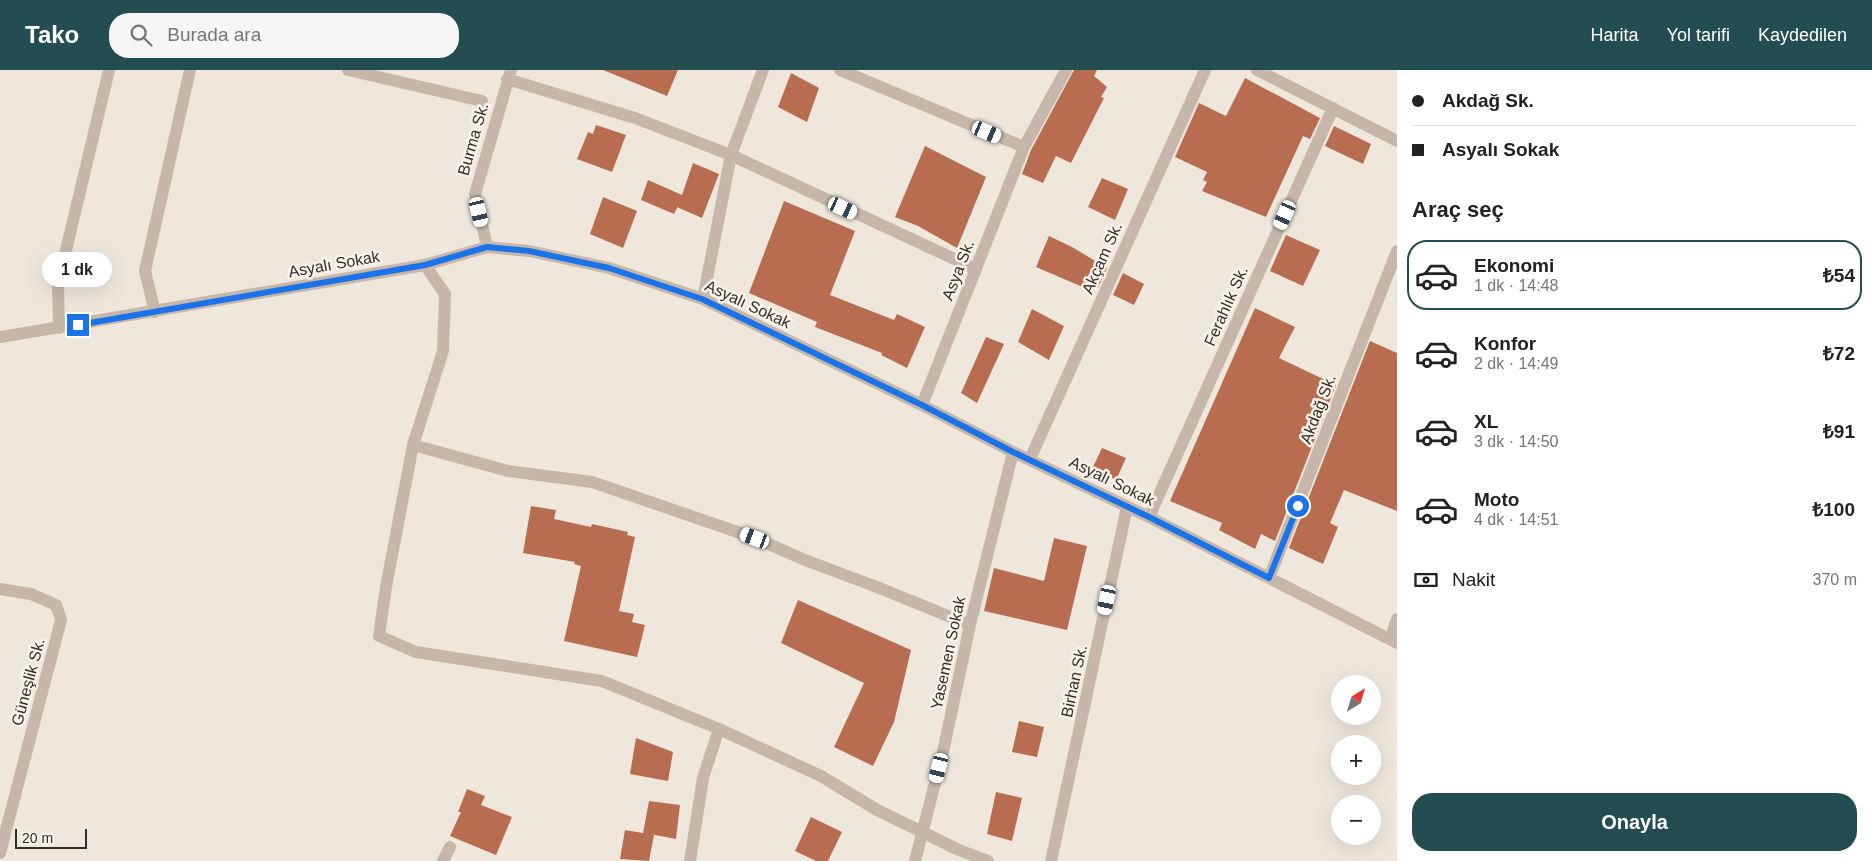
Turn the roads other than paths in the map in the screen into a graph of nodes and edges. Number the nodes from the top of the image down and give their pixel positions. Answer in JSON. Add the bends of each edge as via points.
{"nodes":[{"id":1,"x":109,"y":70,"type":"edge"},
{"id":2,"x":190,"y":70,"type":"edge"},
{"id":3,"x":348,"y":70,"type":"edge"},
{"id":4,"x":763,"y":70,"type":"edge"},
{"id":5,"x":840,"y":70,"type":"edge"},
{"id":6,"x":1066,"y":70,"type":"edge"},
{"id":7,"x":1205,"y":70,"type":"edge"},
{"id":8,"x":1257,"y":70,"type":"edge"},
{"id":9,"x":509,"y":75,"type":"edge"},
{"id":10,"x":482,"y":101,"type":"dead end"},
{"id":11,"x":1333,"y":108,"type":"junction"},
{"id":12,"x":1397,"y":141,"type":"edge"},
{"id":13,"x":1024,"y":147,"type":"junction"},
{"id":14,"x":731,"y":156,"type":"junction"},
{"id":15,"x":487,"y":247,"type":"junction"},
{"id":16,"x":1397,"y":251,"type":"edge"},
{"id":17,"x":425,"y":265,"type":"junction"},
{"id":18,"x":976,"y":269,"type":"junction"},
{"id":19,"x":702,"y":299,"type":"junction"},
{"id":20,"x":155,"y":312,"type":"junction"},
{"id":21,"x":59,"y":328,"type":"junction"},
{"id":22,"x":0,"y":337,"type":"edge"},
{"id":23,"x":922,"y":405,"type":"junction"},
{"id":24,"x":413,"y":445,"type":"junction"},
{"id":25,"x":1013,"y":452,"type":"junction"},
{"id":26,"x":1030,"y":459,"type":"junction"},
{"id":27,"x":1127,"y":507,"type":"junction"},
{"id":28,"x":1149,"y":517,"type":"junction"},
{"id":29,"x":1269,"y":578,"type":"junction"},
{"id":30,"x":0,"y":589,"type":"edge"},
{"id":31,"x":1397,"y":619,"type":"edge"},
{"id":32,"x":970,"y":625,"type":"junction"},
{"id":33,"x":1394,"y":641,"type":"edge"},
{"id":34,"x":719,"y":729,"type":"junction"},
{"id":35,"x":923,"y":831,"type":"junction"},
{"id":36,"x":450,"y":847,"type":"dead end"},
{"id":37,"x":0,"y":853,"type":"edge"},
{"id":38,"x":443,"y":861,"type":"edge"},
{"id":39,"x":690,"y":861,"type":"edge"},
{"id":40,"x":915,"y":861,"type":"edge"},
{"id":41,"x":988,"y":861,"type":"edge"},
{"id":42,"x":1052,"y":861,"type":"edge"}],
"edges":[{"from":1,"to":21,"type":"street","via":[[58,284]]},
{"from":2,"to":20,"type":"street","via":[[145,271]]},
{"from":3,"to":10,"type":"street"},
{"from":4,"to":14,"type":"street"},
{"from":5,"to":13,"type":"street"},
{"from":6,"to":13,"type":"street"},
{"from":7,"to":26,"type":"street","name":"Akçam Sk."},
{"from":8,"to":11,"type":"street"},
{"from":9,"to":14,"type":"street","via":[[635,118]]},
{"from":9,"to":15,"type":"street","name":"Burma Sk.","via":[[475,194]]},
{"from":11,"to":12,"type":"street"},
{"from":11,"to":28,"type":"street","name":"Ferahlık Sk."},
{"from":13,"to":18,"type":"street","name":"Asya Sk."},
{"from":14,"to":18,"type":"street"},
{"from":14,"to":19,"type":"street"},
{"from":15,"to":17,"type":"street","name":"Asyalı Sokak"},
{"from":15,"to":19,"type":"street","name":"Asyalı Sokak","via":[[529,251],[609,268]]},
{"from":16,"to":29,"type":"street","name":"Akdağ Sk."},
{"from":17,"to":20,"type":"street","name":"Asyalı Sokak"},
{"from":17,"to":24,"type":"street","via":[[445,294],[443,351]]},
{"from":18,"to":23,"type":"street","name":"Asya Sk."},
{"from":19,"to":23,"type":"street","name":"Asyalı Sokak"},
{"from":20,"to":21,"type":"street","name":"Asyalı Sokak"},
{"from":21,"to":22,"type":"street","name":"Asyalı Sokak"},
{"from":23,"to":25,"type":"street","name":"Asyalı Sokak"},
{"from":24,"to":32,"type":"street","via":[[508,471],[592,482],[755,538]]},
{"from":24,"to":34,"type":"street","via":[[379,636],[416,652],[602,681]]},
{"from":25,"to":26,"type":"street","name":"Asyalı Sokak"},
{"from":25,"to":32,"type":"street","name":"Yasemen Sokak"},
{"from":26,"to":27,"type":"street","name":"Asyalı Sokak"},
{"from":27,"to":28,"type":"street","name":"Asyalı Sokak"},
{"from":27,"to":42,"type":"street","name":"Birhan Sk."},
{"from":28,"to":29,"type":"street","name":"Asyalı Sokak"},
{"from":29,"to":33,"type":"street","name":"Asyalı Sokak"},
{"from":30,"to":37,"type":"street","name":"Güneşlik Sk.","via":[[31,594],[56,605],[61,620]]},
{"from":31,"to":33,"type":"street"},
{"from":32,"to":35,"type":"street","name":"Yasemen Sokak"},
{"from":34,"to":35,"type":"street","via":[[821,776],[877,810]]},
{"from":34,"to":39,"type":"street","via":[[703,778]]},
{"from":35,"to":40,"type":"street","name":"Yasemen Sokak"},
{"from":35,"to":41,"type":"street"},
{"from":36,"to":38,"type":"street"}]}
